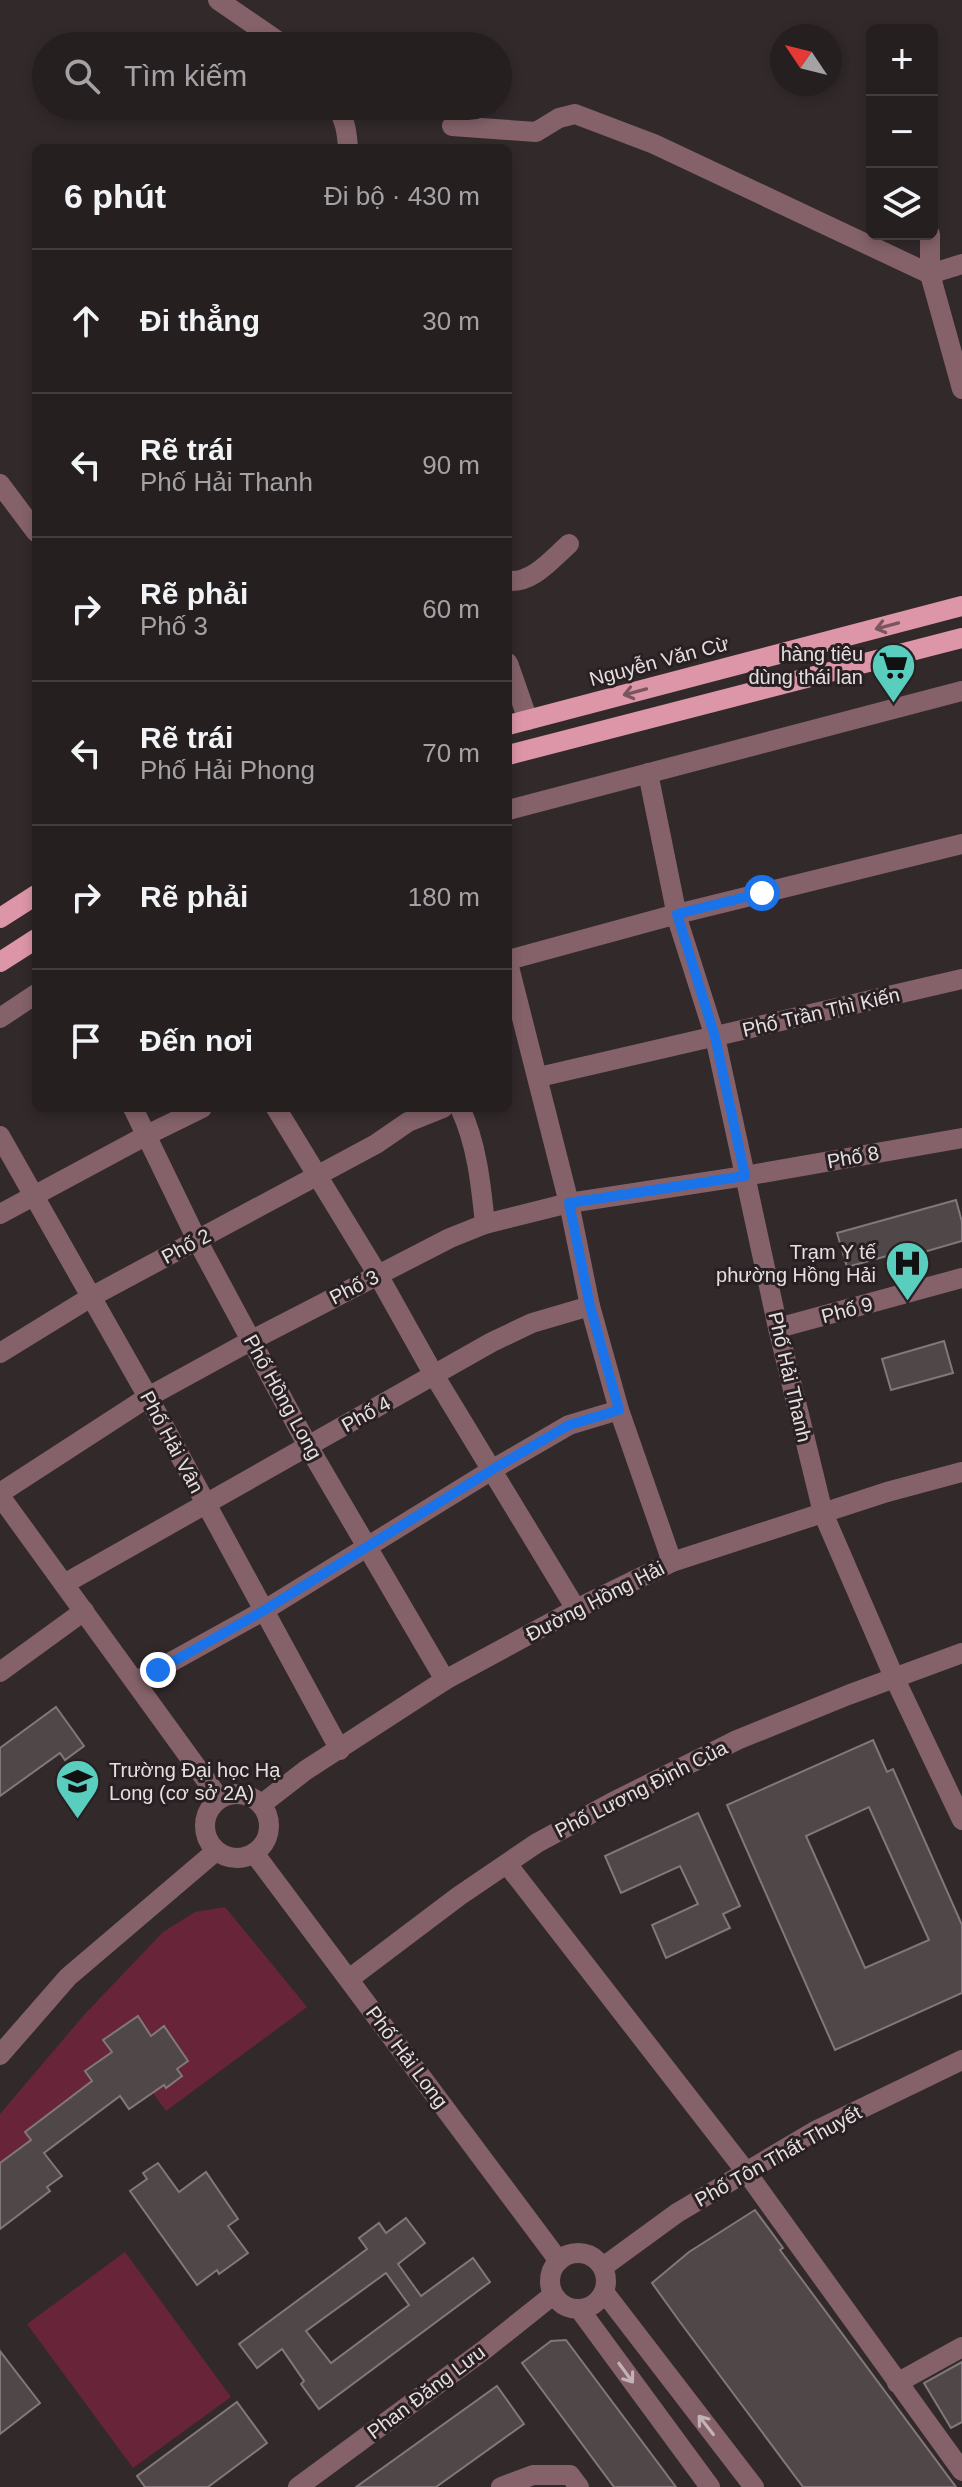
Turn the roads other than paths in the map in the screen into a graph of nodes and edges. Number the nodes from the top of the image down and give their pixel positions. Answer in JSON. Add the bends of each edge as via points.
{"nodes":[{"id":1,"x":218,"y":0,"type":"edge"},
{"id":2,"x":265,"y":32,"type":"edge"},
{"id":3,"x":344,"y":120,"type":"edge"},
{"id":4,"x":452,"y":126,"type":"dead end"},
{"id":5,"x":348,"y":144,"type":"edge"},
{"id":6,"x":930,"y":240,"type":"edge"},
{"id":7,"x":962,"y":264,"type":"edge"},
{"id":8,"x":930,"y":274,"type":"junction"},
{"id":9,"x":962,"y":386,"type":"edge"},
{"id":10,"x":0,"y":484,"type":"edge"},
{"id":11,"x":32,"y":527,"type":"edge"},
{"id":12,"x":569,"y":544,"type":"dead end"},
{"id":13,"x":512,"y":582,"type":"edge"},
{"id":14,"x":962,"y":606,"type":"edge"},
{"id":15,"x":962,"y":638,"type":"edge"},
{"id":16,"x":512,"y":687,"type":"edge"},
{"id":17,"x":962,"y":691,"type":"edge"},
{"id":18,"x":518,"y":723,"type":"edge"},
{"id":19,"x":512,"y":754,"type":"edge"},
{"id":20,"x":648,"y":773,"type":"junction"},
{"id":21,"x":512,"y":809,"type":"edge"},
{"id":22,"x":962,"y":844,"type":"edge"},
{"id":23,"x":32,"y":898,"type":"edge"},
{"id":24,"x":677,"y":914,"type":"junction"},
{"id":25,"x":0,"y":918,"type":"edge"},
{"id":26,"x":32,"y":942,"type":"edge"},
{"id":27,"x":512,"y":961,"type":"edge"},
{"id":28,"x":0,"y":962,"type":"edge"},
{"id":29,"x":512,"y":977,"type":"edge"},
{"id":30,"x":962,"y":979,"type":"edge"},
{"id":31,"x":32,"y":997,"type":"edge"},
{"id":32,"x":0,"y":1018,"type":"edge"},
{"id":33,"x":715,"y":1037,"type":"junction"},
{"id":34,"x":539,"y":1077,"type":"junction"},
{"id":35,"x":135,"y":1112,"type":"edge"},
{"id":36,"x":194,"y":1112,"type":"edge"},
{"id":37,"x":279,"y":1112,"type":"edge"},
{"id":38,"x":433,"y":1112,"type":"edge"},
{"id":39,"x":462,"y":1112,"type":"edge"},
{"id":40,"x":147,"y":1135,"type":"junction"},
{"id":41,"x":0,"y":1136,"type":"edge"},
{"id":42,"x":962,"y":1138,"type":"edge"},
{"id":43,"x":318,"y":1175,"type":"junction"},
{"id":44,"x":745,"y":1176,"type":"junction"},
{"id":45,"x":34,"y":1194,"type":"junction"},
{"id":46,"x":569,"y":1203,"type":"junction"},
{"id":47,"x":0,"y":1214,"type":"edge"},
{"id":48,"x":485,"y":1224,"type":"junction"},
{"id":49,"x":197,"y":1240,"type":"junction"},
{"id":50,"x":378,"y":1275,"type":"junction"},
{"id":51,"x":962,"y":1278,"type":"edge"},
{"id":52,"x":91,"y":1297,"type":"junction"},
{"id":53,"x":590,"y":1306,"type":"junction"},
{"id":54,"x":778,"y":1328,"type":"junction"},
{"id":55,"x":252,"y":1340,"type":"junction"},
{"id":56,"x":0,"y":1353,"type":"edge"},
{"id":57,"x":434,"y":1375,"type":"junction"},
{"id":58,"x":148,"y":1397,"type":"junction"},
{"id":59,"x":619,"y":1410,"type":"junction"},
{"id":60,"x":308,"y":1446,"type":"junction"},
{"id":61,"x":491,"y":1470,"type":"junction"},
{"id":62,"x":962,"y":1472,"type":"edge"},
{"id":63,"x":0,"y":1494,"type":"edge"},
{"id":64,"x":205,"y":1503,"type":"junction"},
{"id":65,"x":823,"y":1513,"type":"junction"},
{"id":66,"x":368,"y":1547,"type":"junction"},
{"id":67,"x":672,"y":1562,"type":"junction"},
{"id":68,"x":64,"y":1584,"type":"junction"},
{"id":69,"x":576,"y":1609,"type":"junction"},
{"id":70,"x":84,"y":1611,"type":"junction"},
{"id":71,"x":263,"y":1611,"type":"junction"},
{"id":72,"x":962,"y":1653,"type":"edge"},
{"id":73,"x":0,"y":1672,"type":"edge"},
{"id":74,"x":894,"y":1677,"type":"junction"},
{"id":75,"x":445,"y":1680,"type":"junction"},
{"id":76,"x":135,"y":1682,"type":"junction"},
{"id":77,"x":340,"y":1750,"type":"junction"},
{"id":78,"x":219,"y":1798,"type":"junction"},
{"id":79,"x":262,"y":1804,"type":"junction"},
{"id":80,"x":962,"y":1820,"type":"edge"},
{"id":81,"x":216,"y":1851,"type":"junction"},
{"id":82,"x":254,"y":1853,"type":"junction"},
{"id":83,"x":507,"y":1864,"type":"junction"},
{"id":84,"x":349,"y":1979,"type":"junction"},
{"id":85,"x":0,"y":2055,"type":"edge"},
{"id":86,"x":962,"y":2060,"type":"edge"},
{"id":87,"x":747,"y":2173,"type":"junction"},
{"id":88,"x":559,"y":2261,"type":"junction"},
{"id":89,"x":603,"y":2267,"type":"junction"},
{"id":90,"x":604,"y":2292,"type":"junction"},
{"id":91,"x":553,"y":2295,"type":"junction"},
{"id":92,"x":580,"y":2310,"type":"junction"},
{"id":93,"x":962,"y":2347,"type":"edge"},
{"id":94,"x":897,"y":2383,"type":"junction"},
{"id":95,"x":962,"y":2471,"type":"edge"},
{"id":96,"x":298,"y":2487,"type":"edge"},
{"id":97,"x":501,"y":2487,"type":"edge"},
{"id":98,"x":579,"y":2487,"type":"edge"},
{"id":99,"x":710,"y":2487,"type":"edge"},
{"id":100,"x":754,"y":2487,"type":"edge"}],
"edges":[{"from":1,"to":2,"type":"street"},
{"from":3,"to":5,"type":"street"},
{"from":4,"to":8,"type":"street","via":[[536,132],[575,114],[654,144]]},
{"from":6,"to":8,"type":"street"},
{"from":7,"to":8,"type":"street"},
{"from":8,"to":9,"type":"street"},
{"from":10,"to":11,"type":"street"},
{"from":12,"to":13,"type":"street","via":[[531,576]]},
{"from":14,"to":18,"type":"main road","name":"Nguyễn Văn Cừ","one_way":true},
{"from":15,"to":19,"type":"main road"},
{"from":16,"to":18,"type":"street"},
{"from":17,"to":20,"type":"street"},
{"from":20,"to":21,"type":"street"},
{"from":20,"to":24,"type":"street","name":"Phố Hải Thanh"},
{"from":22,"to":24,"type":"street"},
{"from":23,"to":25,"type":"main road"},
{"from":24,"to":27,"type":"street"},
{"from":24,"to":33,"type":"street","name":"Phố Hải Thanh"},
{"from":26,"to":28,"type":"main road"},
{"from":29,"to":34,"type":"street"},
{"from":30,"to":33,"type":"street","name":"Phố Trần Thì Kiến"},
{"from":31,"to":32,"type":"street"},
{"from":33,"to":34,"type":"street","name":"Phố Trần Thì Kiến"},
{"from":33,"to":44,"type":"street","name":"Phố Hải Thanh"},
{"from":34,"to":46,"type":"street"},
{"from":35,"to":40,"type":"street","name":"Phố Hồng Long"},
{"from":36,"to":40,"type":"street"},
{"from":37,"to":43,"type":"street"},
{"from":38,"to":43,"type":"street","name":"Phố 2"},
{"from":39,"to":48,"type":"street","via":[[480,1173]]},
{"from":40,"to":45,"type":"street"},
{"from":40,"to":49,"type":"street","name":"Phố Hồng Long"},
{"from":41,"to":45,"type":"street","name":"Phố Hải Vân"},
{"from":42,"to":44,"type":"street","name":"Phố 8"},
{"from":43,"to":49,"type":"street","name":"Phố 2"},
{"from":43,"to":50,"type":"street"},
{"from":44,"to":46,"type":"street","name":"Phố 3"},
{"from":44,"to":54,"type":"street","name":"Phố Hải Thanh"},
{"from":45,"to":47,"type":"street"},
{"from":45,"to":52,"type":"street","name":"Phố Hải Vân"},
{"from":46,"to":48,"type":"street","name":"Phố 3"},
{"from":46,"to":53,"type":"street"},
{"from":48,"to":50,"type":"street","name":"Phố 3"},
{"from":49,"to":52,"type":"street","name":"Phố 2"},
{"from":49,"to":55,"type":"street","name":"Phố Hồng Long"},
{"from":50,"to":55,"type":"street","name":"Phố 3"},
{"from":50,"to":57,"type":"street"},
{"from":51,"to":54,"type":"street","name":"Phố 9"},
{"from":52,"to":56,"type":"street","name":"Phố 2"},
{"from":52,"to":58,"type":"street","name":"Phố Hải Vân"},
{"from":53,"to":57,"type":"street","name":"Phố 4","via":[[532,1323]]},
{"from":53,"to":59,"type":"street"},
{"from":54,"to":65,"type":"street","name":"Phố Hải Thanh"},
{"from":55,"to":58,"type":"street","name":"Phố 3"},
{"from":55,"to":60,"type":"street","name":"Phố Hồng Long"},
{"from":57,"to":60,"type":"street","name":"Phố 4"},
{"from":57,"to":61,"type":"street"},
{"from":58,"to":63,"type":"street","name":"Phố 3"},
{"from":58,"to":64,"type":"street","name":"Phố Hải Vân"},
{"from":59,"to":61,"type":"street","via":[[569,1425]]},
{"from":59,"to":67,"type":"street"},
{"from":60,"to":64,"type":"street","name":"Phố 4"},
{"from":60,"to":66,"type":"street","name":"Phố Hồng Long"},
{"from":61,"to":66,"type":"street"},
{"from":61,"to":69,"type":"street"},
{"from":62,"to":65,"type":"street","name":"Đường Hồng Hải"},
{"from":63,"to":68,"type":"street"},
{"from":64,"to":68,"type":"street","name":"Phố 4"},
{"from":64,"to":71,"type":"street","name":"Phố Hải Vân"},
{"from":65,"to":67,"type":"street","name":"Đường Hồng Hải"},
{"from":65,"to":74,"type":"street","name":"Phố Hải Thanh"},
{"from":66,"to":71,"type":"street"},
{"from":66,"to":75,"type":"street","name":"Phố Hồng Long"},
{"from":67,"to":69,"type":"street","name":"Đường Hồng Hải"},
{"from":68,"to":70,"type":"street"},
{"from":69,"to":75,"type":"street","name":"Đường Hồng Hải"},
{"from":70,"to":73,"type":"street"},
{"from":70,"to":76,"type":"street"},
{"from":71,"to":76,"type":"street"},
{"from":71,"to":77,"type":"street","name":"Phố Hải Vân"},
{"from":72,"to":74,"type":"street","name":"Phố Lương Định Của"},
{"from":74,"to":80,"type":"street","name":"Phố Hải Thanh"},
{"from":74,"to":83,"type":"street","name":"Phố Lương Định Của","via":[[737,1740],[611,1803]]},
{"from":75,"to":77,"type":"street","name":"Đường Hồng Hải"},
{"from":76,"to":78,"type":"street"},
{"from":77,"to":79,"type":"street","name":"Đường Hồng Hải"},
{"from":78,"to":79,"type":"street","via":[[234,1792]]},
{"from":78,"to":81,"type":"street","via":[[206,1814],[205,1834]]},
{"from":79,"to":82,"type":"street","via":[[270,1821],[267,1840]]},
{"from":81,"to":82,"type":"street","via":[[242,1858]]},
{"from":81,"to":85,"type":"street","via":[[68,1977]]},
{"from":82,"to":84,"type":"street","name":"Phố Hải Long"},
{"from":83,"to":84,"type":"street","name":"Phố Lương Định Của"},
{"from":83,"to":87,"type":"street"},
{"from":84,"to":88,"type":"street","name":"Phố Hải Long"},
{"from":86,"to":87,"type":"street","name":"Phố Tôn Thất Thuyết","via":[[815,2131]]},
{"from":87,"to":89,"type":"street","name":"Phố Tôn Thất Thuyết","via":[[677,2213]]},
{"from":87,"to":94,"type":"street"},
{"from":88,"to":89,"type":"street","via":[[587,2254]]},
{"from":88,"to":91,"type":"street","via":[[550,2277]]},
{"from":89,"to":90,"type":"street"},
{"from":90,"to":92,"type":"street","via":[[599,2301]]},
{"from":100,"to":90,"type":"street","one_way":true},
{"from":91,"to":92,"type":"street"},
{"from":91,"to":96,"type":"street","name":"Phan Đăng Lưu"},
{"from":92,"to":99,"type":"street","one_way":true},
{"from":93,"to":94,"type":"street"},
{"from":94,"to":95,"type":"street"},
{"from":97,"to":98,"type":"street","via":[[533,2475],[570,2475]]}]}
